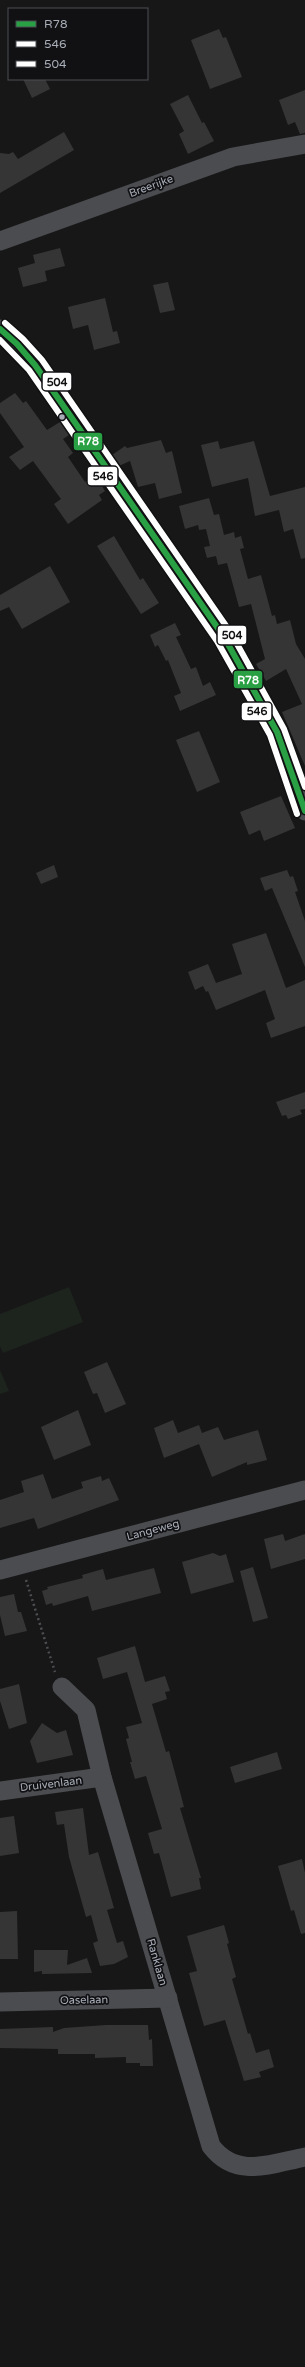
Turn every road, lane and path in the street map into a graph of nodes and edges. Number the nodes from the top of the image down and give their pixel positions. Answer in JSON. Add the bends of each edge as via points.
{"nodes":[{"id":1,"x":305,"y":144,"type":"edge"},
{"id":2,"x":0,"y":241,"type":"edge"},
{"id":3,"x":0,"y":329,"type":"edge"},
{"id":4,"x":305,"y":811,"type":"edge"},
{"id":5,"x":305,"y":1490,"type":"edge"},
{"id":6,"x":21,"y":1564,"type":"junction"},
{"id":7,"x":0,"y":1570,"type":"edge"},
{"id":8,"x":62,"y":1687,"type":"joint"},
{"id":9,"x":102,"y":1777,"type":"junction"},
{"id":10,"x":0,"y":1791,"type":"edge"},
{"id":11,"x":168,"y":1998,"type":"junction"},
{"id":12,"x":0,"y":2002,"type":"edge"},
{"id":13,"x":305,"y":2157,"type":"edge"}],
"edges":[{"from":1,"to":2,"type":"street","name":"Breerijke","via":[[233,157]]},
{"from":3,"to":4,"type":"street","via":[[35,365],[224,638],[277,732]]},
{"from":5,"to":6,"type":"street","name":"Langeweg"},
{"from":6,"to":7,"type":"street","name":"Langeweg"},
{"from":6,"to":8,"type":"path","via":[[49,1657]]},
{"from":8,"to":9,"type":"street","name":"Ranklaan","via":[[86,1710]]},
{"from":9,"to":10,"type":"street","name":"Druivenlaan"},
{"from":9,"to":11,"type":"street","name":"Ranklaan"},
{"from":11,"to":12,"type":"street","name":"Oaselaan"},
{"from":11,"to":13,"type":"street","name":"Ranklaan","via":[[211,2146],[220,2157],[233,2165],[249,2168]]}]}
